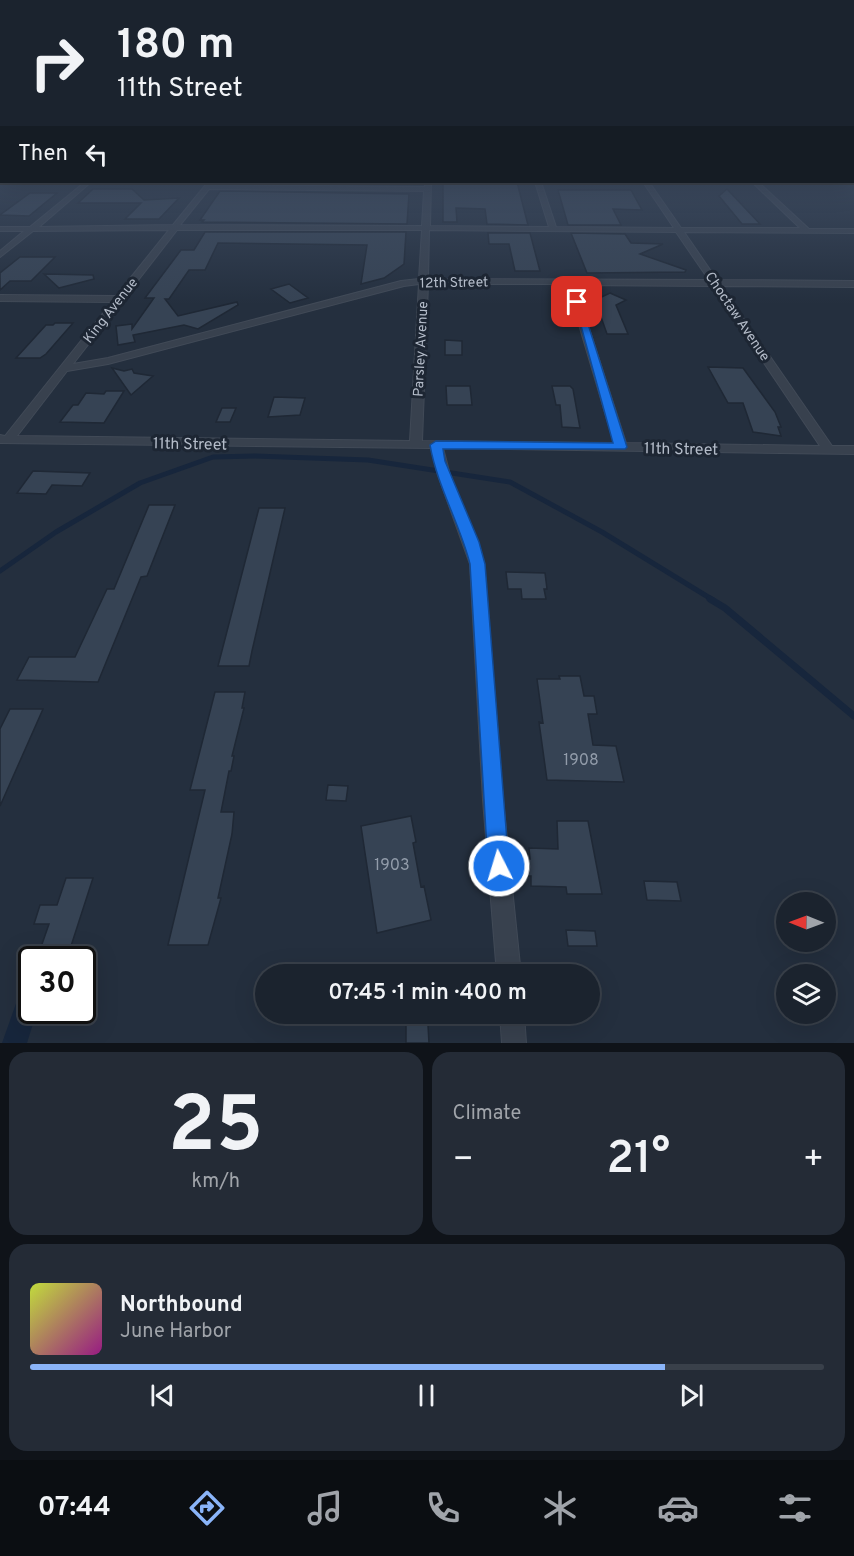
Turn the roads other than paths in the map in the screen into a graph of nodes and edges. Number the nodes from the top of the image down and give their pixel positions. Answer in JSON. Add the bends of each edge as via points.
{"nodes":[{"id":1,"x":60,"y":206,"type":"edge"},
{"id":2,"x":192,"y":206,"type":"edge"},
{"id":3,"x":427,"y":206,"type":"edge"},
{"id":4,"x":546,"y":206,"type":"edge"},
{"id":5,"x":662,"y":206,"type":"edge"},
{"id":6,"x":780,"y":206,"type":"edge"},
{"id":7,"x":175,"y":227,"type":"junction"},
{"id":8,"x":426,"y":228,"type":"junction"},
{"id":9,"x":0,"y":229,"type":"edge"},
{"id":10,"x":32,"y":229,"type":"junction"},
{"id":11,"x":553,"y":229,"type":"junction"},
{"id":12,"x":679,"y":230,"type":"junction"},
{"id":13,"x":807,"y":231,"type":"junction"},
{"id":14,"x":854,"y":231,"type":"edge"},
{"id":15,"x":0,"y":255,"type":"edge"},
{"id":16,"x":424,"y":281,"type":"junction"},
{"id":17,"x":570,"y":282,"type":"junction"},
{"id":18,"x":715,"y":283,"type":"junction"},
{"id":19,"x":854,"y":284,"type":"edge"},
{"id":20,"x":0,"y":298,"type":"edge"},
{"id":21,"x":119,"y":299,"type":"junction"},
{"id":22,"x":64,"y":368,"type":"junction"},
{"id":23,"x":4,"y":439,"type":"edge"},
{"id":24,"x":416,"y":445,"type":"junction"},
{"id":25,"x":436,"y":445,"type":"junction"},
{"id":26,"x":621,"y":447,"type":"junction"},
{"id":27,"x":829,"y":450,"type":"junction"},
{"id":28,"x":854,"y":450,"type":"edge"},
{"id":29,"x":508,"y":964,"type":"edge"},
{"id":30,"x":513,"y":1024,"type":"edge"},
{"id":31,"x":514,"y":1043,"type":"edge"}],
"edges":[{"from":1,"to":10,"type":"street"},
{"from":2,"to":7,"type":"street","name":"King Avenue"},
{"from":3,"to":8,"type":"street","name":"Parsley Avenue"},
{"from":4,"to":11,"type":"street"},
{"from":5,"to":12,"type":"street","name":"Choctaw Avenue"},
{"from":6,"to":13,"type":"street"},
{"from":7,"to":8,"type":"street"},
{"from":7,"to":10,"type":"street"},
{"from":7,"to":21,"type":"street","name":"King Avenue"},
{"from":8,"to":11,"type":"street"},
{"from":8,"to":16,"type":"street","name":"Parsley Avenue"},
{"from":9,"to":10,"type":"street"},
{"from":10,"to":15,"type":"street"},
{"from":11,"to":12,"type":"street"},
{"from":12,"to":13,"type":"street"},
{"from":12,"to":18,"type":"street","name":"Choctaw Avenue"},
{"from":13,"to":14,"type":"street"},
{"from":16,"to":17,"type":"street","name":"12th Street"},
{"from":16,"to":22,"type":"street","name":"12th Street","via":[[380,289],[108,361]]},
{"from":16,"to":24,"type":"street","name":"Parsley Avenue"},
{"from":17,"to":18,"type":"street","name":"12th Street"},
{"from":17,"to":26,"type":"street"},
{"from":18,"to":19,"type":"street","name":"12th Street"},
{"from":18,"to":27,"type":"street","name":"Choctaw Avenue"},
{"from":20,"to":21,"type":"street"},
{"from":21,"to":22,"type":"street","name":"King Avenue"},
{"from":22,"to":23,"type":"street","name":"King Avenue"},
{"from":23,"to":24,"type":"street","name":"11th Street","via":[[225,448]]},
{"from":24,"to":25,"type":"street","name":"11th Street"},
{"from":25,"to":26,"type":"street","name":"11th Street"},
{"from":25,"to":29,"type":"street","via":[[477,564]]},
{"from":26,"to":27,"type":"street","name":"11th Street"},
{"from":27,"to":28,"type":"street","name":"11th Street"},
{"from":30,"to":31,"type":"street"}]}
